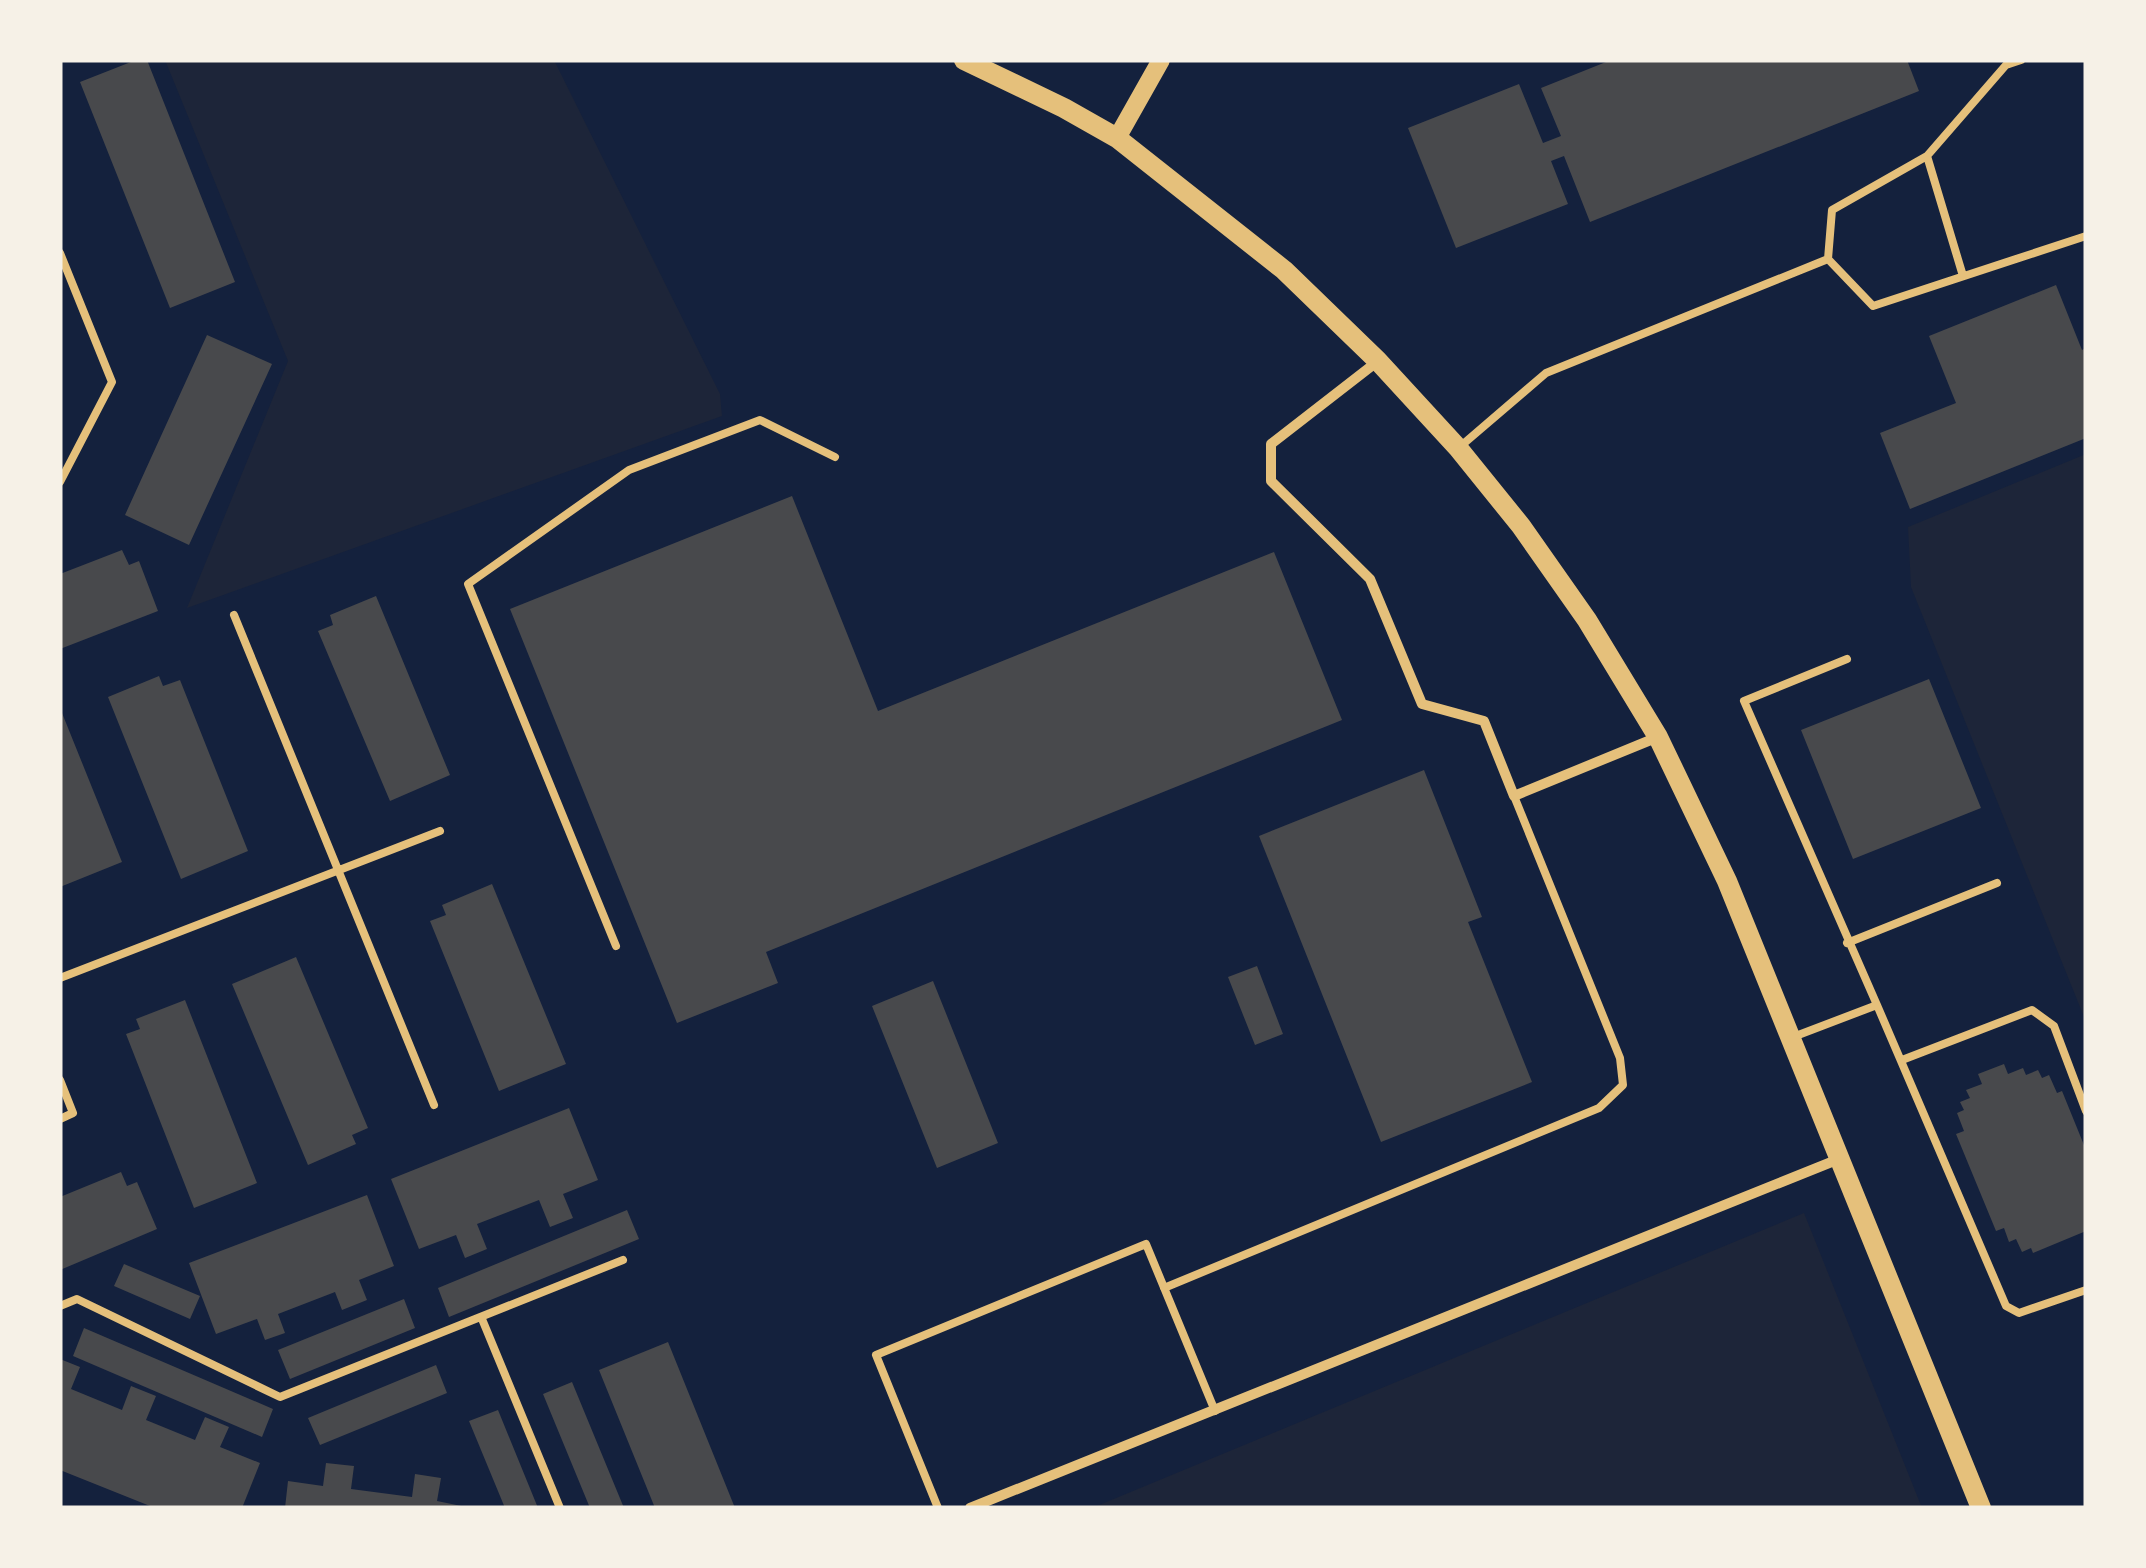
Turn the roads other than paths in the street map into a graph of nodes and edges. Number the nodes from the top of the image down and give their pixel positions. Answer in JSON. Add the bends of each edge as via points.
{"nodes":[{"id":1,"x":964,"y":60,"type":"edge"},
{"id":2,"x":1161,"y":60,"type":"edge"},
{"id":3,"x":2021,"y":60,"type":"edge"},
{"id":4,"x":1117,"y":138,"type":"junction"},
{"id":5,"x":1927,"y":156,"type":"junction"},
{"id":6,"x":2086,"y":236,"type":"edge"},
{"id":7,"x":60,"y":252,"type":"edge"},
{"id":8,"x":1828,"y":259,"type":"junction"},
{"id":9,"x":1963,"y":276,"type":"junction"},
{"id":10,"x":1378,"y":361,"type":"junction"},
{"id":11,"x":1458,"y":448,"type":"junction"},
{"id":12,"x":835,"y":457,"type":"dead end"},
{"id":13,"x":60,"y":482,"type":"edge"},
{"id":14,"x":234,"y":615,"type":"dead end"},
{"id":15,"x":1847,"y":659,"type":"dead end"},
{"id":16,"x":1658,"y":737,"type":"junction"},
{"id":17,"x":1514,"y":796,"type":"junction"},
{"id":18,"x":440,"y":831,"type":"dead end"},
{"id":19,"x":338,"y":871,"type":"junction"},
{"id":20,"x":1997,"y":883,"type":"dead end"},
{"id":21,"x":1848,"y":943,"type":"junction"},
{"id":22,"x":616,"y":946,"type":"dead end"},
{"id":23,"x":60,"y":978,"type":"edge"},
{"id":24,"x":1877,"y":1005,"type":"junction"},
{"id":25,"x":1789,"y":1038,"type":"junction"},
{"id":26,"x":1902,"y":1060,"type":"junction"},
{"id":27,"x":60,"y":1080,"type":"edge"},
{"id":28,"x":434,"y":1105,"type":"dead end"},
{"id":29,"x":2086,"y":1111,"type":"edge"},
{"id":30,"x":60,"y":1118,"type":"edge"},
{"id":31,"x":1839,"y":1160,"type":"junction"},
{"id":32,"x":623,"y":1260,"type":"dead end"},
{"id":33,"x":1164,"y":1288,"type":"junction"},
{"id":34,"x":2086,"y":1290,"type":"edge"},
{"id":35,"x":60,"y":1306,"type":"edge"},
{"id":36,"x":482,"y":1318,"type":"junction"},
{"id":37,"x":1214,"y":1410,"type":"junction"},
{"id":38,"x":560,"y":1508,"type":"edge"},
{"id":39,"x":938,"y":1508,"type":"edge"},
{"id":40,"x":970,"y":1508,"type":"edge"},
{"id":41,"x":1981,"y":1508,"type":"edge"}],
"edges":[{"from":1,"to":4,"type":"main road"},
{"from":2,"to":4,"type":"street"},
{"from":3,"to":5,"type":"lane","via":[[2006,65]]},
{"from":4,"to":10,"type":"main road","via":[[1284,270]]},
{"from":5,"to":8,"type":"lane","via":[[1832,210]]},
{"from":5,"to":9,"type":"lane"},
{"from":6,"to":9,"type":"lane"},
{"from":7,"to":13,"type":"lane","via":[[112,382]]},
{"from":8,"to":9,"type":"lane","via":[[1873,306]]},
{"from":8,"to":11,"type":"lane","via":[[1546,372]]},
{"from":10,"to":11,"type":"main road"},
{"from":10,"to":17,"type":"street","via":[[1271,444],[1270,481],[1370,579],[1422,704],[1484,722]]},
{"from":11,"to":16,"type":"main road","via":[[1576,604]]},
{"from":12,"to":22,"type":"lane","via":[[760,420],[629,470],[468,584]]},
{"from":14,"to":19,"type":"lane"},
{"from":15,"to":21,"type":"lane","via":[[1744,701]]},
{"from":16,"to":17,"type":"street"},
{"from":16,"to":25,"type":"main road","via":[[1728,881]]},
{"from":17,"to":33,"type":"lane","via":[[1620,1058],[1622,1085],[1599,1108]]},
{"from":18,"to":19,"type":"lane"},
{"from":19,"to":23,"type":"lane"},
{"from":19,"to":28,"type":"lane"},
{"from":20,"to":21,"type":"lane"},
{"from":21,"to":24,"type":"lane"},
{"from":24,"to":25,"type":"lane"},
{"from":24,"to":26,"type":"lane"},
{"from":25,"to":31,"type":"main road"},
{"from":26,"to":29,"type":"lane","via":[[2032,1010],[2054,1026]]},
{"from":26,"to":34,"type":"lane","via":[[2006,1306],[2018,1313]]},
{"from":27,"to":30,"type":"lane","via":[[74,1113]]},
{"from":31,"to":37,"type":"street"},
{"from":31,"to":41,"type":"main road"},
{"from":32,"to":36,"type":"lane"},
{"from":33,"to":37,"type":"lane"},
{"from":33,"to":39,"type":"lane","via":[[1146,1244],[876,1355]]},
{"from":35,"to":36,"type":"lane","via":[[77,1299],[280,1397]]},
{"from":36,"to":38,"type":"lane"},
{"from":37,"to":40,"type":"street"}]}
